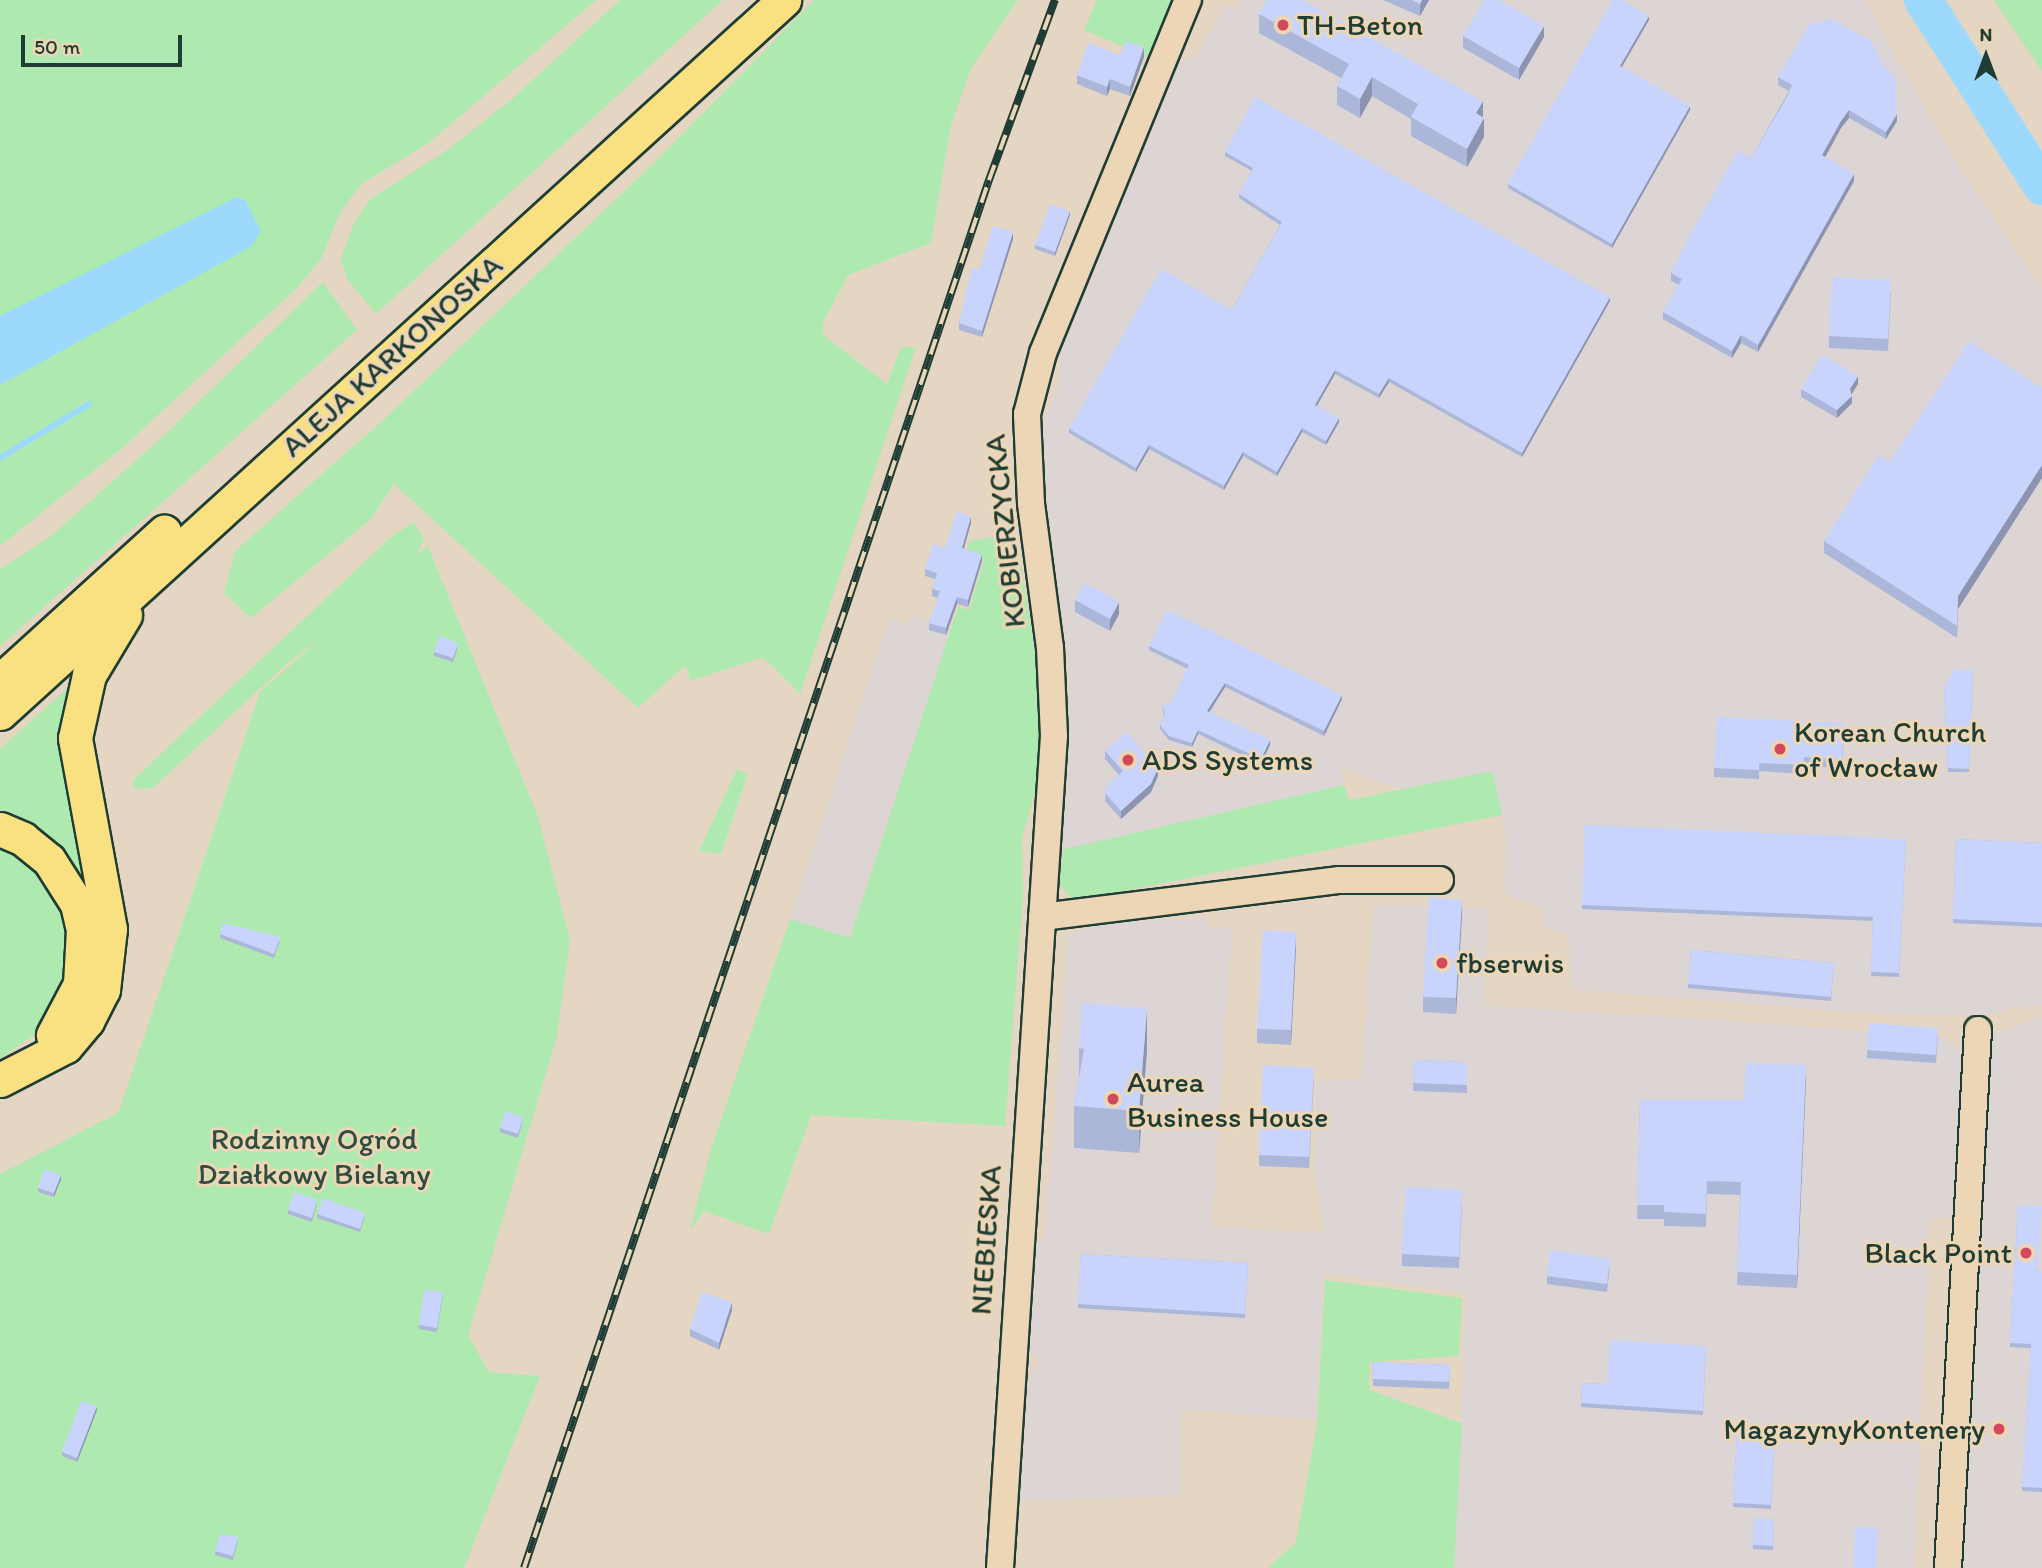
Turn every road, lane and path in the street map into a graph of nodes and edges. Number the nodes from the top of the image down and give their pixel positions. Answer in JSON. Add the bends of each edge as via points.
{"nodes":[{"id":1,"x":753,"y":0,"type":"edge"},
{"id":2,"x":784,"y":0,"type":"edge"},
{"id":3,"x":1188,"y":0,"type":"edge"},
{"id":4,"x":157,"y":570,"type":"junction"},
{"id":5,"x":0,"y":681,"type":"edge"},
{"id":6,"x":0,"y":713,"type":"edge"},
{"id":7,"x":0,"y":830,"type":"edge"},
{"id":8,"x":1440,"y":880,"type":"dead end"},
{"id":9,"x":1042,"y":917,"type":"junction"},
{"id":10,"x":1978,"y":1030,"type":"dead end"},
{"id":11,"x":5,"y":1077,"type":"edge"},
{"id":12,"x":1000,"y":1568,"type":"edge"},
{"id":13,"x":1948,"y":1568,"type":"edge"}],
"edges":[{"from":1,"to":5,"type":"main road","name":"ALEJA KARKONOSKA"},
{"from":2,"to":4,"type":"main road","name":"ALEJA KARKONOSKA"},
{"from":3,"to":9,"type":"street","name":"KOBIERZYCKA","via":[[1030,395],[1026,444],[1054,709]]},
{"from":4,"to":6,"type":"main road","name":"ALEJA KARKONOSKA"},
{"from":4,"to":11,"type":"main road","via":[[93,666],[77,718],[76,759],[110,929],[103,990],[87,1021],[66,1046]]},
{"from":7,"to":11,"type":"main road","via":[[40,852],[57,870],[77,904],[85,941],[80,984],[68,1013],[50,1039]]},
{"from":8,"to":9,"type":"street","via":[[1340,880]]},
{"from":9,"to":12,"type":"street","name":"NIEBIESKA"},
{"from":10,"to":13,"type":"street"}]}
